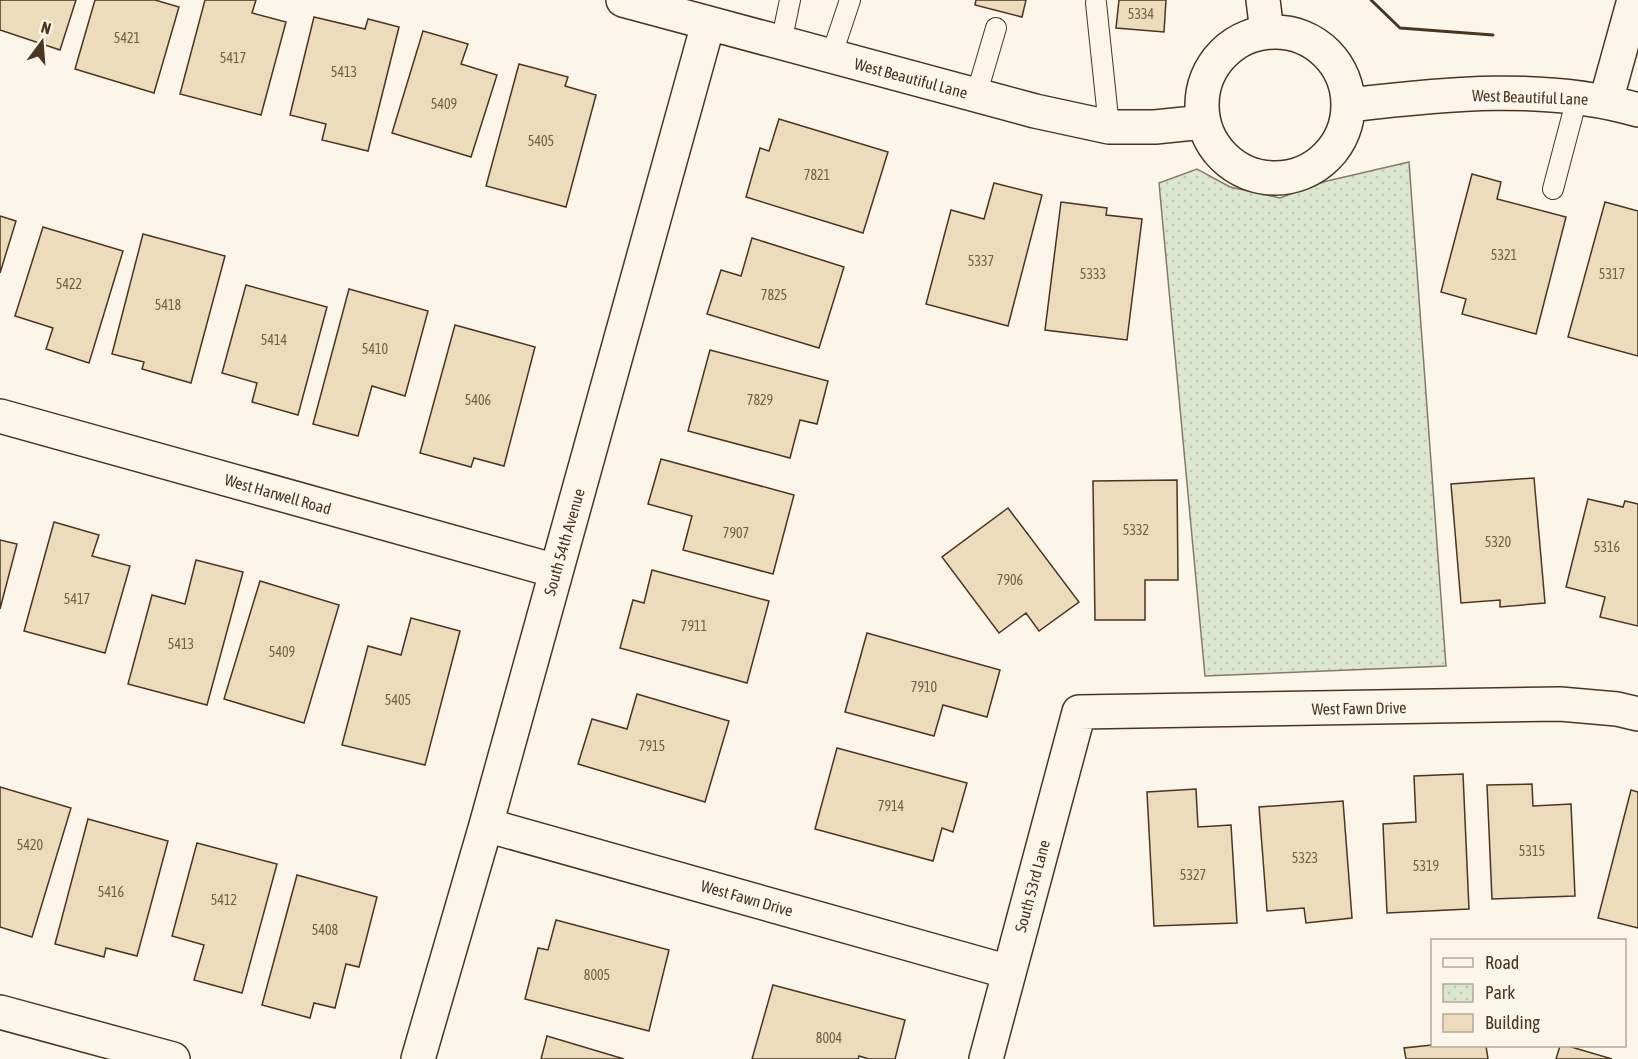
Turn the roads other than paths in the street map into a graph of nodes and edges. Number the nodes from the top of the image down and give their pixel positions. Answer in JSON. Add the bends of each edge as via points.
{"nodes":[{"id":1,"x":790,"y":0,"type":"edge"},
{"id":2,"x":850,"y":0,"type":"edge"},
{"id":3,"x":1263,"y":0,"type":"edge"},
{"id":4,"x":1634,"y":0,"type":"edge"},
{"id":5,"x":629,"y":1,"type":"edge"},
{"id":6,"x":1096,"y":3,"type":"dead end"},
{"id":7,"x":708,"y":24,"type":"junction"},
{"id":8,"x":996,"y":28,"type":"dead end"},
{"id":9,"x":1267,"y":32,"type":"junction"},
{"id":10,"x":781,"y":43,"type":"junction"},
{"id":11,"x":831,"y":57,"type":"junction"},
{"id":12,"x":976,"y":96,"type":"junction"},
{"id":13,"x":1592,"y":99,"type":"junction"},
{"id":14,"x":1349,"y":105,"type":"junction"},
{"id":15,"x":1638,"y":110,"type":"edge"},
{"id":16,"x":1204,"y":122,"type":"junction"},
{"id":17,"x":1109,"y":127,"type":"junction"},
{"id":18,"x":1553,"y":189,"type":"dead end"},
{"id":19,"x":0,"y":416,"type":"edge"},
{"id":20,"x":556,"y":571,"type":"junction"},
{"id":21,"x":1078,"y":712,"type":"joint"},
{"id":22,"x":1638,"y":714,"type":"edge"},
{"id":23,"x":486,"y":825,"type":"junction"},
{"id":24,"x":1009,"y":972,"type":"junction"},
{"id":25,"x":0,"y":1012,"type":"edge"},
{"id":26,"x":173,"y":1059,"type":"edge"},
{"id":27,"x":418,"y":1059,"type":"edge"},
{"id":28,"x":986,"y":1059,"type":"edge"}],
"edges":[{"from":1,"to":10,"type":"lane"},
{"from":2,"to":11,"type":"lane"},
{"from":3,"to":9,"type":"street"},
{"from":4,"to":13,"type":"street"},
{"from":5,"to":7,"type":"street","name":"West Beautiful Lane"},
{"from":6,"to":17,"type":"lane"},
{"from":7,"to":10,"type":"street","name":"West Beautiful Lane"},
{"from":7,"to":20,"type":"street","name":"South 54th Avenue"},
{"from":8,"to":12,"type":"lane"},
{"from":9,"to":14,"type":"street","via":[[1292,34],[1314,43],[1332,59],[1344,80]]},
{"from":9,"to":16,"type":"street","via":[[1245,38],[1224,51],[1210,70],[1202,93]]},
{"from":10,"to":11,"type":"street","name":"West Beautiful Lane"},
{"from":11,"to":12,"type":"street","name":"West Beautiful Lane"},
{"from":12,"to":17,"type":"street","name":"West Beautiful Lane"},
{"from":13,"to":14,"type":"street","name":"West Beautiful Lane","via":[[1491,92]]},
{"from":13,"to":15,"type":"street","name":"West Beautiful Lane"},
{"from":13,"to":18,"type":"lane"},
{"from":14,"to":16,"type":"street","via":[[1345,128],[1333,150],[1316,167],[1293,177],[1269,178],[1245,172],[1225,159],[1209,140]]},
{"from":16,"to":17,"type":"street","name":"West Beautiful Lane"},
{"from":19,"to":20,"type":"street","name":"West Harwell Road"},
{"from":20,"to":23,"type":"street","name":"South 54th Avenue"},
{"from":21,"to":22,"type":"street","name":"West Fawn Drive","via":[[1560,704]]},
{"from":21,"to":24,"type":"street","name":"South 53rd Lane"},
{"from":23,"to":24,"type":"street","name":"West Fawn Drive"},
{"from":23,"to":27,"type":"street","name":"South 54th Avenue"},
{"from":24,"to":28,"type":"street","name":"South 53rd Lane"},
{"from":25,"to":26,"type":"street"}]}
